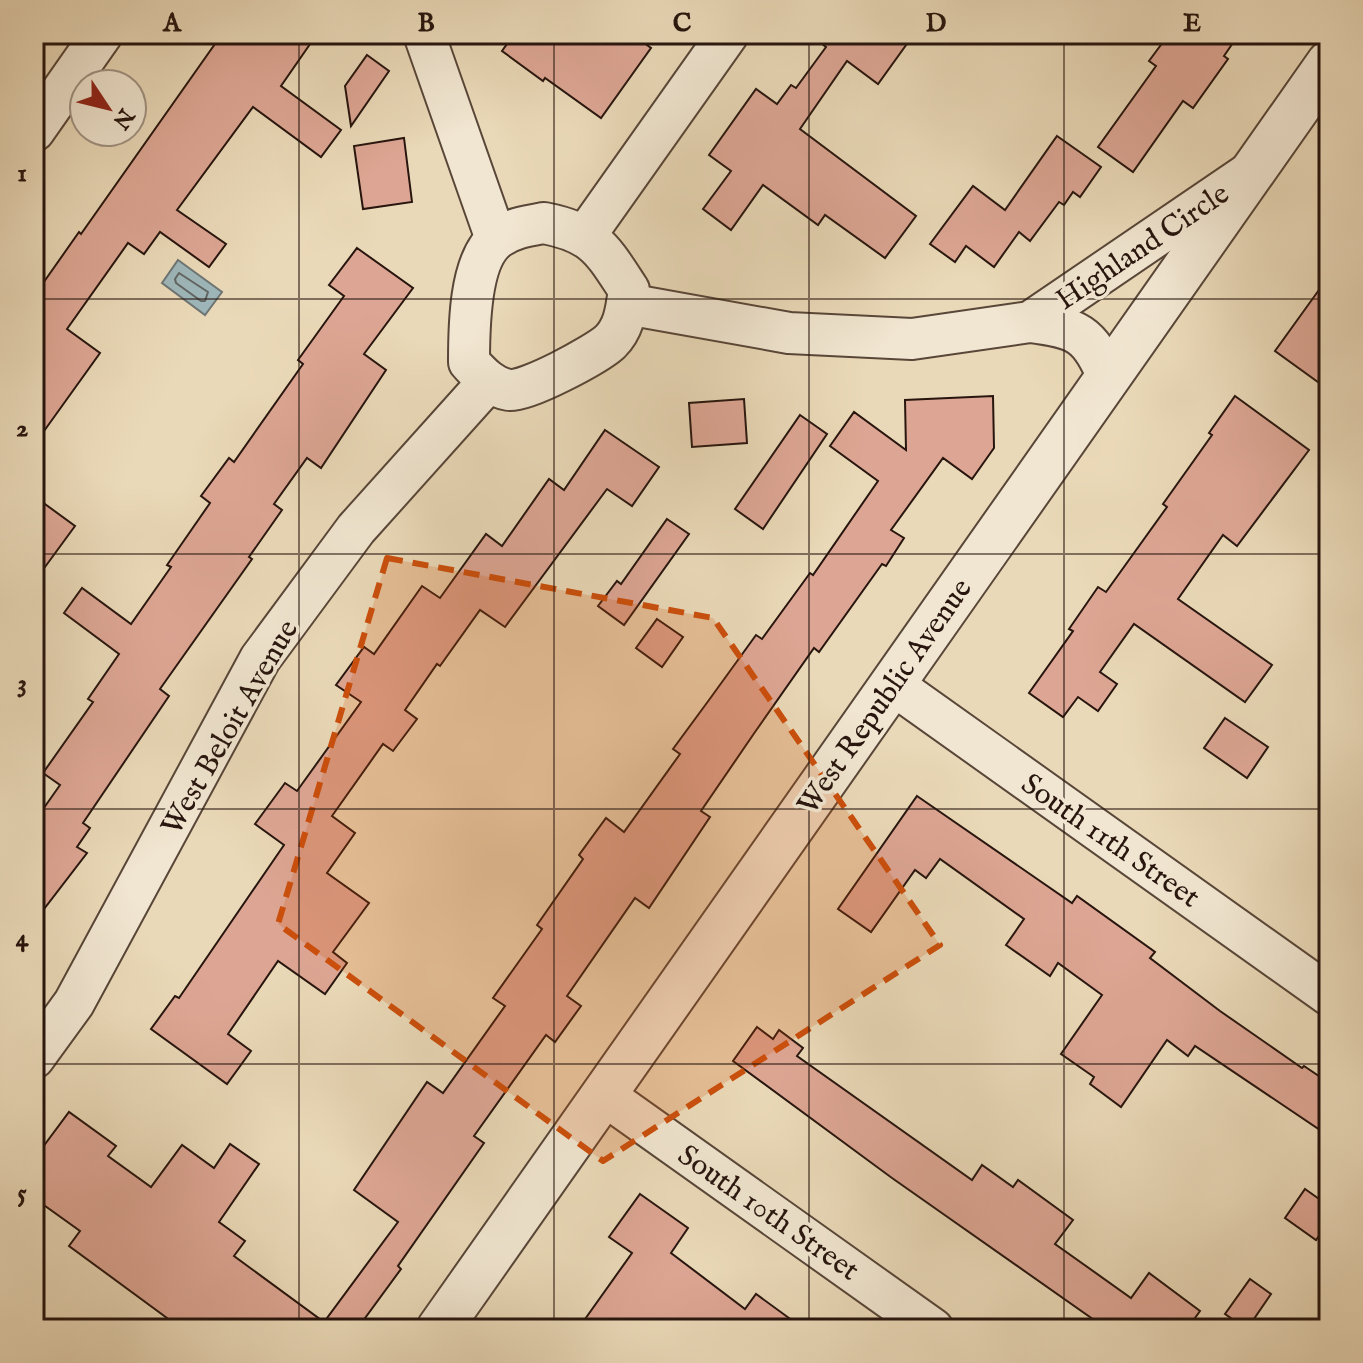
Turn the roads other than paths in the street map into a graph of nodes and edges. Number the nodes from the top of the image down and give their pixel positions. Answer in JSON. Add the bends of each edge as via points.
{"nodes":[{"id":1,"x":102,"y":34,"type":"edge"},
{"id":2,"x":424,"y":34,"type":"edge"},
{"id":3,"x":728,"y":34,"type":"edge"},
{"id":4,"x":1326,"y":76,"type":"edge"},
{"id":5,"x":34,"y":131,"type":"edge"},
{"id":6,"x":1255,"y":169,"type":"junction"},
{"id":7,"x":585,"y":236,"type":"junction"},
{"id":8,"x":496,"y":239,"type":"junction"},
{"id":9,"x":627,"y":304,"type":"junction"},
{"id":10,"x":1030,"y":322,"type":"junction"},
{"id":11,"x":1108,"y":378,"type":"junction"},
{"id":12,"x":488,"y":382,"type":"junction"},
{"id":13,"x":892,"y":684,"type":"junction"},
{"id":14,"x":1329,"y":995,"type":"edge"},
{"id":15,"x":34,"y":1058,"type":"edge"},
{"id":16,"x":604,"y":1095,"type":"junction"},
{"id":17,"x":439,"y":1329,"type":"edge"},
{"id":18,"x":933,"y":1329,"type":"edge"}],
"edges":[{"from":1,"to":5,"type":"street"},
{"from":2,"to":8,"type":"street"},
{"from":3,"to":7,"type":"street"},
{"from":4,"to":6,"type":"street","name":"West Republic Avenue"},
{"from":6,"to":10,"type":"street","name":"Highland Circle"},
{"from":6,"to":11,"type":"street","name":"West Republic Avenue"},
{"from":7,"to":8,"type":"street","via":[[544,223],[518,227]]},
{"from":7,"to":9,"type":"street","via":[[629,290]]},
{"from":8,"to":12,"type":"street","via":[[486,252],[471,301],[469,362]]},
{"from":9,"to":10,"type":"street","name":"Highland Circle","via":[[789,333],[912,339]]},
{"from":9,"to":12,"type":"street","via":[[626,317],[610,341],[537,384],[511,391]]},
{"from":10,"to":11,"type":"street","name":"Highland Circle","via":[[1064,326],[1085,338]]},
{"from":11,"to":13,"type":"street","name":"West Republic Avenue"},
{"from":12,"to":15,"type":"street","name":"West Beloit Avenue","via":[[356,529],[260,659],[74,1003]]},
{"from":13,"to":14,"type":"street","name":"South 11th Street"},
{"from":13,"to":16,"type":"street","name":"West Republic Avenue"},
{"from":16,"to":17,"type":"street","name":"West Republic Avenue"},
{"from":16,"to":18,"type":"street","name":"South 10th Street"}]}
